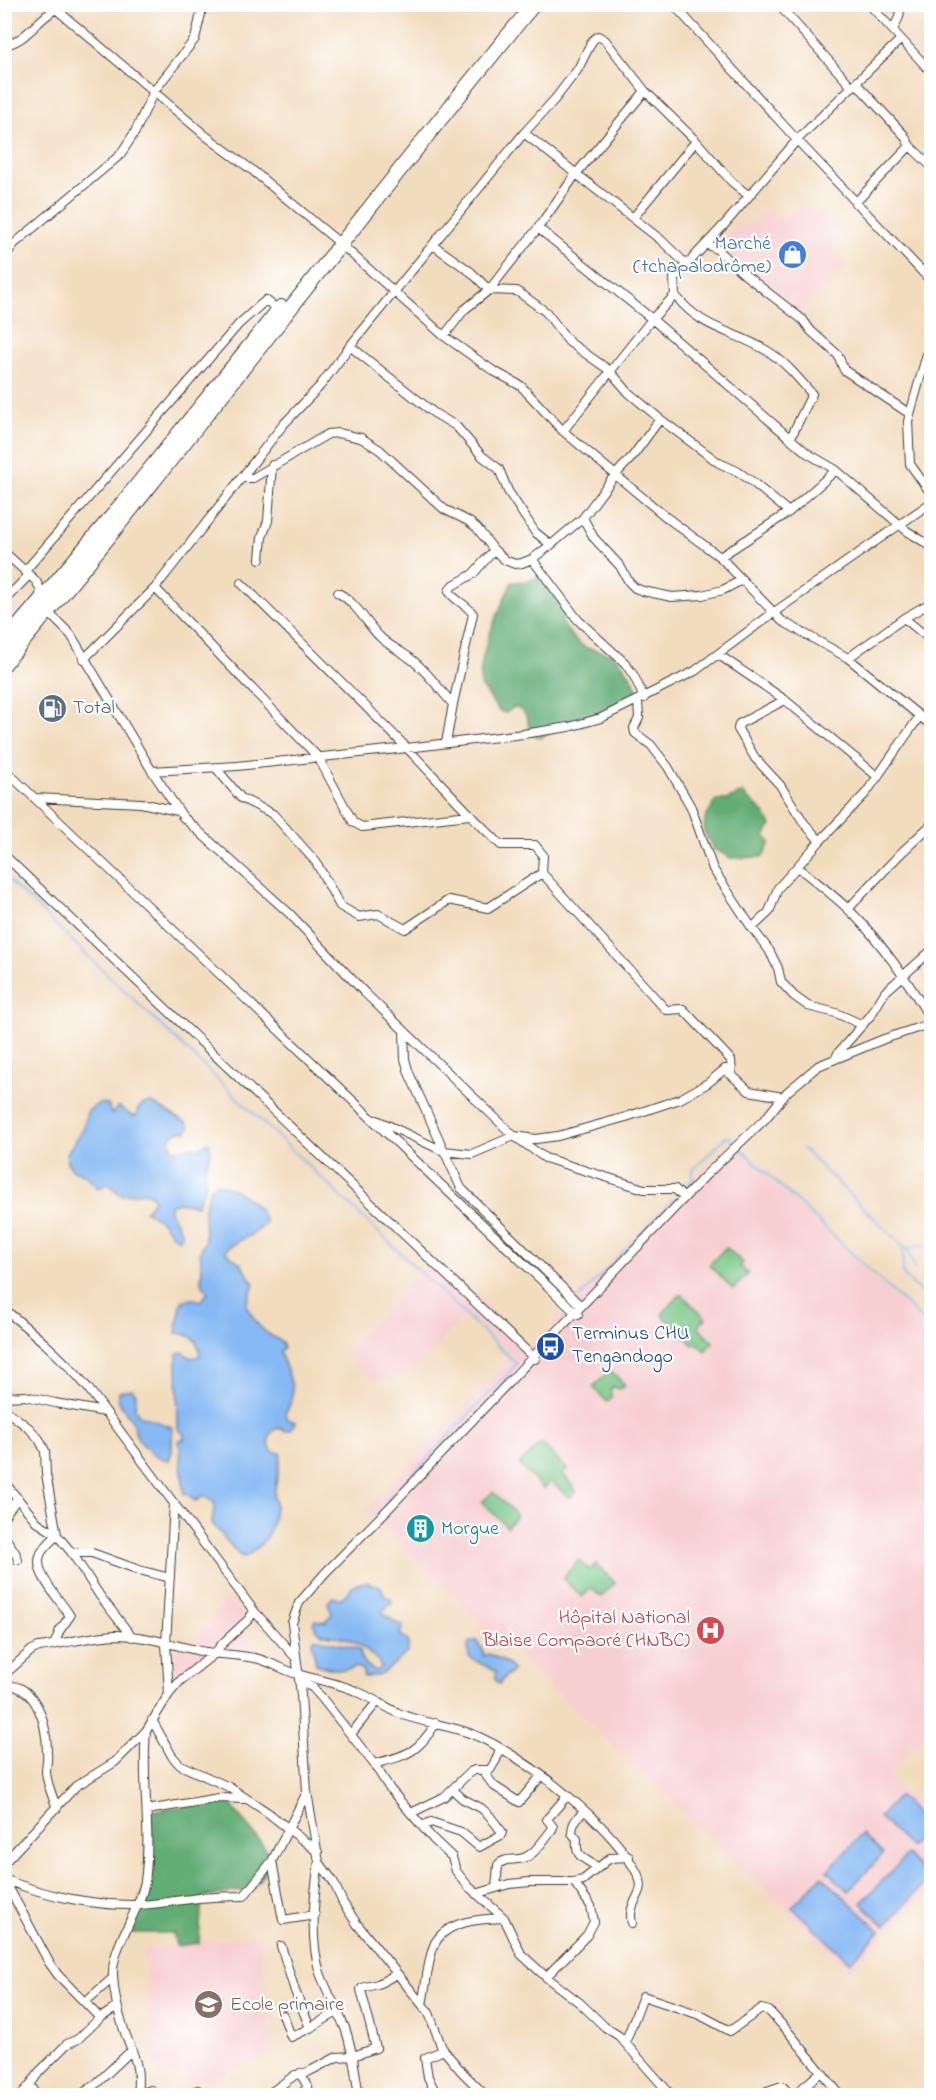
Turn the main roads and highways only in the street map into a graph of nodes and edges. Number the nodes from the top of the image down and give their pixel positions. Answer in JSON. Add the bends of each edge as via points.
{"nodes":[{"id":1,"x":526,"y":4,"type":"edge"},
{"id":2,"x":534,"y":4,"type":"edge"},
{"id":3,"x":338,"y":242,"type":"junction"},
{"id":4,"x":4,"y":643,"type":"edge"},
{"id":5,"x":4,"y":664,"type":"edge"}],
"edges":[{"from":1,"to":3,"type":"main road"},
{"from":2,"to":3,"type":"main road"},
{"from":3,"to":4,"type":"main road"},
{"from":3,"to":5,"type":"main road","via":[[207,416]]}]}
